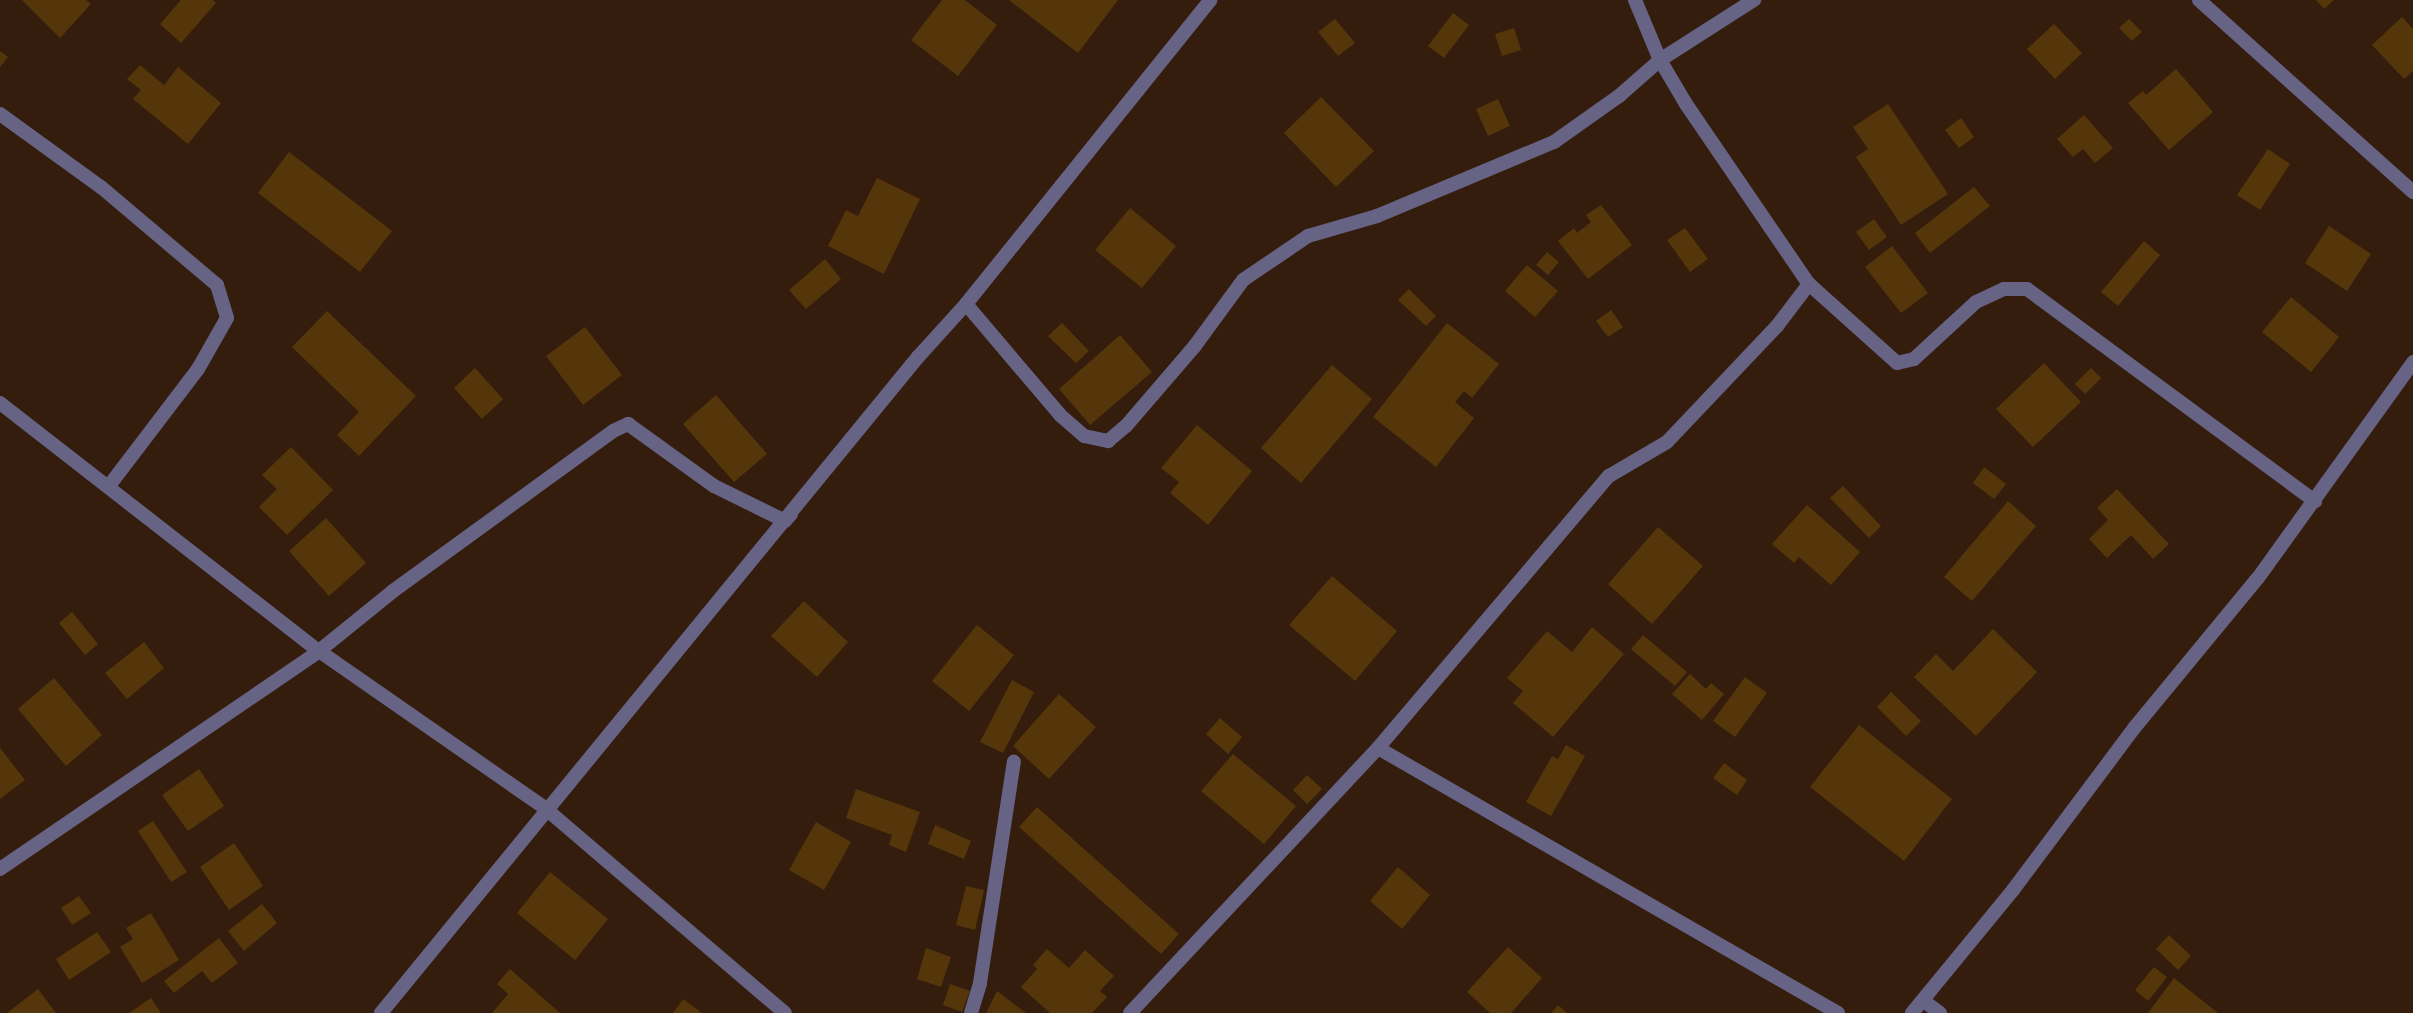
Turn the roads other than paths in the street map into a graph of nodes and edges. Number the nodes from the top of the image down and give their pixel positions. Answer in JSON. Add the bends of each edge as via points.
{"nodes":[{"id":1,"x":1210,"y":0,"type":"edge"},
{"id":2,"x":1635,"y":0,"type":"edge"},
{"id":3,"x":1754,"y":0,"type":"edge"},
{"id":4,"x":2199,"y":0,"type":"edge"},
{"id":5,"x":1660,"y":60,"type":"junction"},
{"id":6,"x":0,"y":114,"type":"edge"},
{"id":7,"x":2413,"y":192,"type":"edge"},
{"id":8,"x":1809,"y":284,"type":"junction"},
{"id":9,"x":966,"y":304,"type":"junction"},
{"id":10,"x":2413,"y":362,"type":"edge"},
{"id":11,"x":0,"y":403,"type":"edge"},
{"id":12,"x":107,"y":487,"type":"junction"},
{"id":13,"x":809,"y":492,"type":"junction"},
{"id":14,"x":2315,"y":501,"type":"junction"},
{"id":15,"x":318,"y":651,"type":"junction"},
{"id":16,"x":1378,"y":748,"type":"junction"},
{"id":17,"x":1014,"y":762,"type":"dead end"},
{"id":18,"x":546,"y":810,"type":"junction"},
{"id":19,"x":0,"y":869,"type":"edge"},
{"id":20,"x":1924,"y":1001,"type":"junction"},
{"id":21,"x":389,"y":1010,"type":"edge"},
{"id":22,"x":785,"y":1013,"type":"edge"},
{"id":23,"x":971,"y":1013,"type":"edge"},
{"id":24,"x":1130,"y":1013,"type":"edge"},
{"id":25,"x":1838,"y":1013,"type":"edge"},
{"id":26,"x":1912,"y":1013,"type":"edge"},
{"id":27,"x":1940,"y":1013,"type":"edge"}],
"edges":[{"from":1,"to":9,"type":"street"},
{"from":2,"to":5,"type":"street"},
{"from":3,"to":5,"type":"street"},
{"from":4,"to":7,"type":"street"},
{"from":5,"to":8,"type":"street"},
{"from":5,"to":9,"type":"street","via":[[1554,142],[1377,216],[1308,236],[1243,280],[1194,347],[1108,442],[1084,436],[1060,415]]},
{"from":6,"to":12,"type":"street","via":[[101,187],[217,285],[226,318],[198,369]]},
{"from":8,"to":14,"type":"street","via":[[1897,363],[1914,359],[1976,302],[2004,289],[2027,289]]},
{"from":8,"to":16,"type":"street","via":[[1777,326],[1667,442],[1609,477]]},
{"from":9,"to":13,"type":"street"},
{"from":10,"to":14,"type":"street"},
{"from":11,"to":12,"type":"street"},
{"from":12,"to":15,"type":"street"},
{"from":13,"to":15,"type":"street","via":[[785,521],[714,486],[628,425],[613,431],[393,591]]},
{"from":13,"to":18,"type":"street"},
{"from":14,"to":20,"type":"street"},
{"from":15,"to":18,"type":"street"},
{"from":15,"to":19,"type":"street"},
{"from":16,"to":24,"type":"street"},
{"from":16,"to":25,"type":"street"},
{"from":17,"to":23,"type":"street","via":[[980,983]]},
{"from":18,"to":21,"type":"street"},
{"from":18,"to":22,"type":"street"},
{"from":20,"to":26,"type":"street"},
{"from":20,"to":27,"type":"street"}]}
